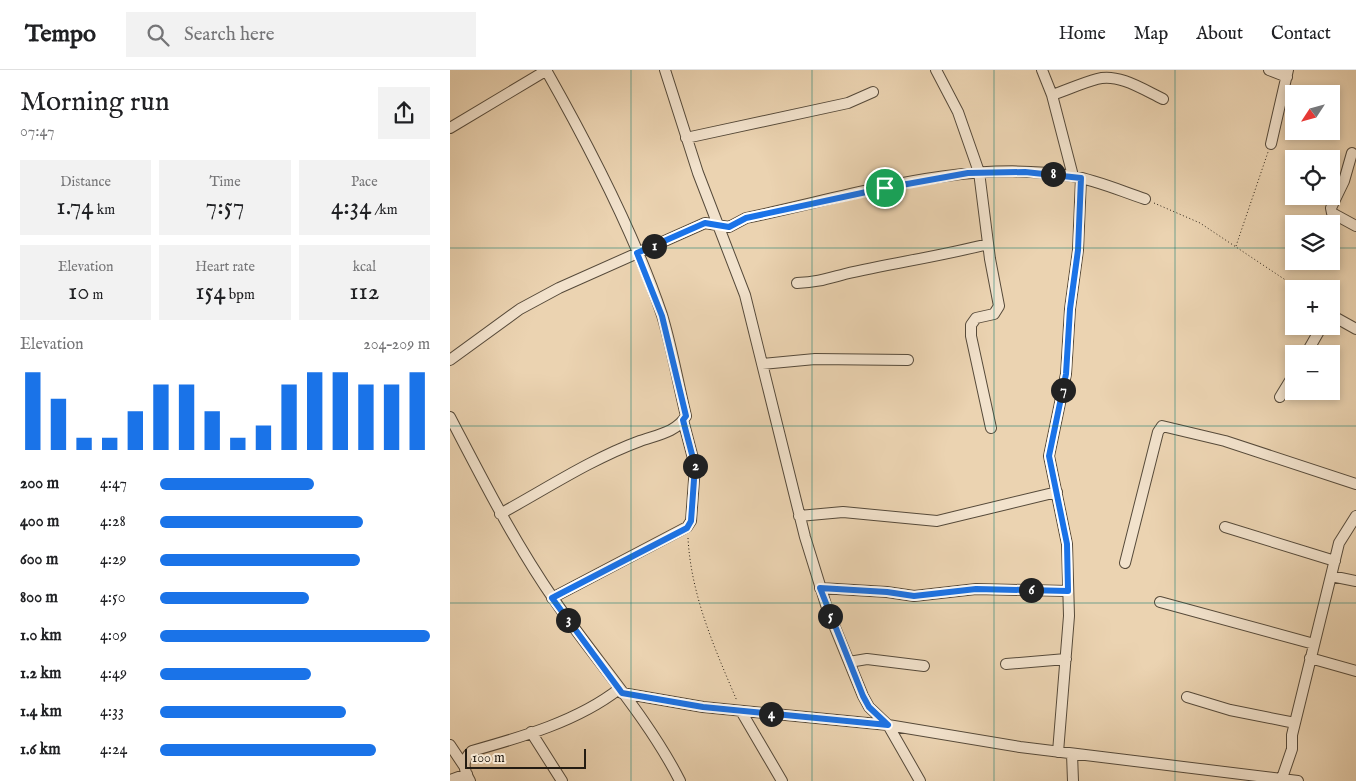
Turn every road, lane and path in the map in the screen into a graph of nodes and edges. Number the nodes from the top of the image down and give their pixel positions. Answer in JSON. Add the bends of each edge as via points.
{"nodes":[{"id":1,"x":546,"y":70,"type":"edge"},
{"id":2,"x":665,"y":70,"type":"edge"},
{"id":3,"x":936,"y":70,"type":"edge"},
{"id":4,"x":1042,"y":70,"type":"edge"},
{"id":5,"x":1269,"y":70,"type":"edge"},
{"id":6,"x":1288,"y":73,"type":"edge"},
{"id":7,"x":873,"y":92,"type":"dead end"},
{"id":8,"x":1052,"y":95,"type":"junction"},
{"id":9,"x":1163,"y":99,"type":"dead end"},
{"id":10,"x":450,"y":128,"type":"edge"},
{"id":11,"x":686,"y":138,"type":"junction"},
{"id":12,"x":1272,"y":144,"type":"joint"},
{"id":13,"x":1352,"y":153,"type":"dead end"},
{"id":14,"x":979,"y":172,"type":"junction"},
{"id":15,"x":1077,"y":177,"type":"junction"},
{"id":16,"x":1145,"y":198,"type":"joint"},
{"id":17,"x":718,"y":224,"type":"junction"},
{"id":18,"x":1356,"y":226,"type":"edge"},
{"id":19,"x":988,"y":244,"type":"junction"},
{"id":20,"x":1236,"y":246,"type":"junction"},
{"id":21,"x":637,"y":253,"type":"junction"},
{"id":22,"x":1286,"y":280,"type":"edge"},
{"id":23,"x":797,"y":283,"type":"dead end"},
{"id":24,"x":1340,"y":320,"type":"edge"},
{"id":25,"x":1356,"y":329,"type":"edge"},
{"id":26,"x":450,"y":360,"type":"edge"},
{"id":27,"x":908,"y":360,"type":"dead end"},
{"id":28,"x":762,"y":364,"type":"junction"},
{"id":29,"x":1285,"y":389,"type":"edge"},
{"id":30,"x":1280,"y":397,"type":"dead end"},
{"id":31,"x":450,"y":417,"type":"edge"},
{"id":32,"x":683,"y":420,"type":"junction"},
{"id":33,"x":991,"y":428,"type":"dead end"},
{"id":34,"x":1356,"y":484,"type":"edge"},
{"id":35,"x":1057,"y":492,"type":"junction"},
{"id":36,"x":500,"y":514,"type":"junction"},
{"id":37,"x":799,"y":516,"type":"junction"},
{"id":38,"x":1356,"y":516,"type":"edge"},
{"id":39,"x":1225,"y":527,"type":"dead end"},
{"id":40,"x":687,"y":528,"type":"junction"},
{"id":41,"x":1335,"y":561,"type":"junction"},
{"id":42,"x":1125,"y":563,"type":"dead end"},
{"id":43,"x":1331,"y":576,"type":"junction"},
{"id":44,"x":1356,"y":581,"type":"edge"},
{"id":45,"x":820,"y":588,"type":"junction"},
{"id":46,"x":1068,"y":591,"type":"junction"},
{"id":47,"x":552,"y":598,"type":"junction"},
{"id":48,"x":1160,"y":602,"type":"dead end"},
{"id":49,"x":1314,"y":644,"type":"junction"},
{"id":50,"x":1310,"y":658,"type":"junction"},
{"id":51,"x":1066,"y":659,"type":"junction"},
{"id":52,"x":849,"y":662,"type":"junction"},
{"id":53,"x":1006,"y":664,"type":"dead end"},
{"id":54,"x":924,"y":666,"type":"dead end"},
{"id":55,"x":1356,"y":671,"type":"edge"},
{"id":56,"x":621,"y":691,"type":"junction"},
{"id":57,"x":645,"y":697,"type":"junction"},
{"id":58,"x":1186,"y":697,"type":"dead end"},
{"id":59,"x":635,"y":709,"type":"junction"},
{"id":60,"x":741,"y":711,"type":"junction"},
{"id":61,"x":1295,"y":723,"type":"junction"},
{"id":62,"x":888,"y":725,"type":"junction"},
{"id":63,"x":531,"y":732,"type":"junction"},
{"id":64,"x":450,"y":746,"type":"edge"},
{"id":65,"x":1058,"y":752,"type":"junction"},
{"id":66,"x":1072,"y":754,"type":"junction"},
{"id":67,"x":467,"y":774,"type":"edge"},
{"id":68,"x":450,"y":780,"type":"edge"},
{"id":69,"x":1281,"y":780,"type":"edge"},
{"id":70,"x":562,"y":781,"type":"edge"},
{"id":71,"x":680,"y":781,"type":"edge"},
{"id":72,"x":782,"y":781,"type":"edge"},
{"id":73,"x":920,"y":781,"type":"edge"},
{"id":74,"x":1073,"y":781,"type":"edge"},
{"id":75,"x":1298,"y":781,"type":"edge"}],
"edges":[{"from":1,"to":10,"type":"street"},
{"from":1,"to":21,"type":"street","via":[[591,153]]},
{"from":2,"to":11,"type":"street"},
{"from":3,"to":14,"type":"street","via":[[958,112]]},
{"from":4,"to":8,"type":"street"},
{"from":5,"to":6,"type":"street"},
{"from":6,"to":12,"type":"street"},
{"from":7,"to":11,"type":"street","via":[[848,103]]},
{"from":8,"to":9,"type":"street","via":[[1098,78],[1109,78],[1129,83]]},
{"from":8,"to":15,"type":"street"},
{"from":11,"to":17,"type":"street"},
{"from":12,"to":20,"type":"path"},
{"from":13,"to":18,"type":"street","via":[[1344,181],[1331,208],[1332,213]]},
{"from":14,"to":15,"type":"street"},
{"from":14,"to":17,"type":"street","via":[[885,188],[746,218],[729,227]]},
{"from":14,"to":19,"type":"street"},
{"from":15,"to":16,"type":"street"},
{"from":15,"to":35,"type":"street","via":[[1078,250],[1066,374],[1049,456]]},
{"from":16,"to":20,"type":"path","via":[[1200,223]]},
{"from":17,"to":21,"type":"street","via":[[705,223]]},
{"from":17,"to":28,"type":"street","via":[[745,295]]},
{"from":19,"to":23,"type":"street","via":[[821,282]]},
{"from":19,"to":33,"type":"street","via":[[999,306],[994,314],[976,318],[970,325]]},
{"from":20,"to":22,"type":"path"},
{"from":21,"to":26,"type":"street","via":[[520,309]]},
{"from":21,"to":32,"type":"street","via":[[662,316],[686,416]]},
{"from":24,"to":25,"type":"street"},
{"from":27,"to":28,"type":"street","via":[[815,360]]},
{"from":28,"to":37,"type":"street"},
{"from":29,"to":30,"type":"street"},
{"from":31,"to":36,"type":"street"},
{"from":32,"to":36,"type":"street","via":[[669,431],[628,446]]},
{"from":32,"to":40,"type":"street","via":[[695,466],[691,521]]},
{"from":34,"to":42,"type":"street","via":[[1225,441],[1162,426],[1145,478]]},
{"from":35,"to":37,"type":"street","via":[[937,521],[843,512]]},
{"from":35,"to":46,"type":"street","via":[[1067,544]]},
{"from":36,"to":47,"type":"street"},
{"from":37,"to":45,"type":"street"},
{"from":38,"to":41,"type":"street","via":[[1339,543]]},
{"from":39,"to":41,"type":"street"},
{"from":40,"to":47,"type":"street"},
{"from":40,"to":60,"type":"path","via":[[688,553],[707,631]]},
{"from":41,"to":43,"type":"street"},
{"from":43,"to":44,"type":"street"},
{"from":43,"to":49,"type":"street"},
{"from":45,"to":46,"type":"street","via":[[914,596],[976,589]]},
{"from":45,"to":52,"type":"street"},
{"from":46,"to":51,"type":"street"},
{"from":47,"to":56,"type":"street"},
{"from":48,"to":49,"type":"street"},
{"from":49,"to":50,"type":"street"},
{"from":50,"to":55,"type":"street"},
{"from":50,"to":61,"type":"street"},
{"from":51,"to":53,"type":"street"},
{"from":51,"to":65,"type":"street"},
{"from":52,"to":54,"type":"street","via":[[867,658]]},
{"from":52,"to":62,"type":"street","via":[[869,707]]},
{"from":56,"to":57,"type":"street"},
{"from":56,"to":59,"type":"street"},
{"from":56,"to":63,"type":"street","via":[[584,711]]},
{"from":57,"to":59,"type":"street"},
{"from":57,"to":60,"type":"street"},
{"from":58,"to":61,"type":"street"},
{"from":59,"to":71,"type":"street","via":[[666,753]]},
{"from":60,"to":62,"type":"street"},
{"from":60,"to":72,"type":"street"},
{"from":61,"to":69,"type":"street","via":[[1292,749]]},
{"from":62,"to":65,"type":"street"},
{"from":62,"to":73,"type":"street"},
{"from":63,"to":67,"type":"street","via":[[472,751],[465,757]]},
{"from":63,"to":70,"type":"street"},
{"from":64,"to":67,"type":"street"},
{"from":65,"to":66,"type":"street"},
{"from":66,"to":69,"type":"street"},
{"from":66,"to":74,"type":"street"},
{"from":67,"to":68,"type":"street"},
{"from":69,"to":75,"type":"street"}]}
